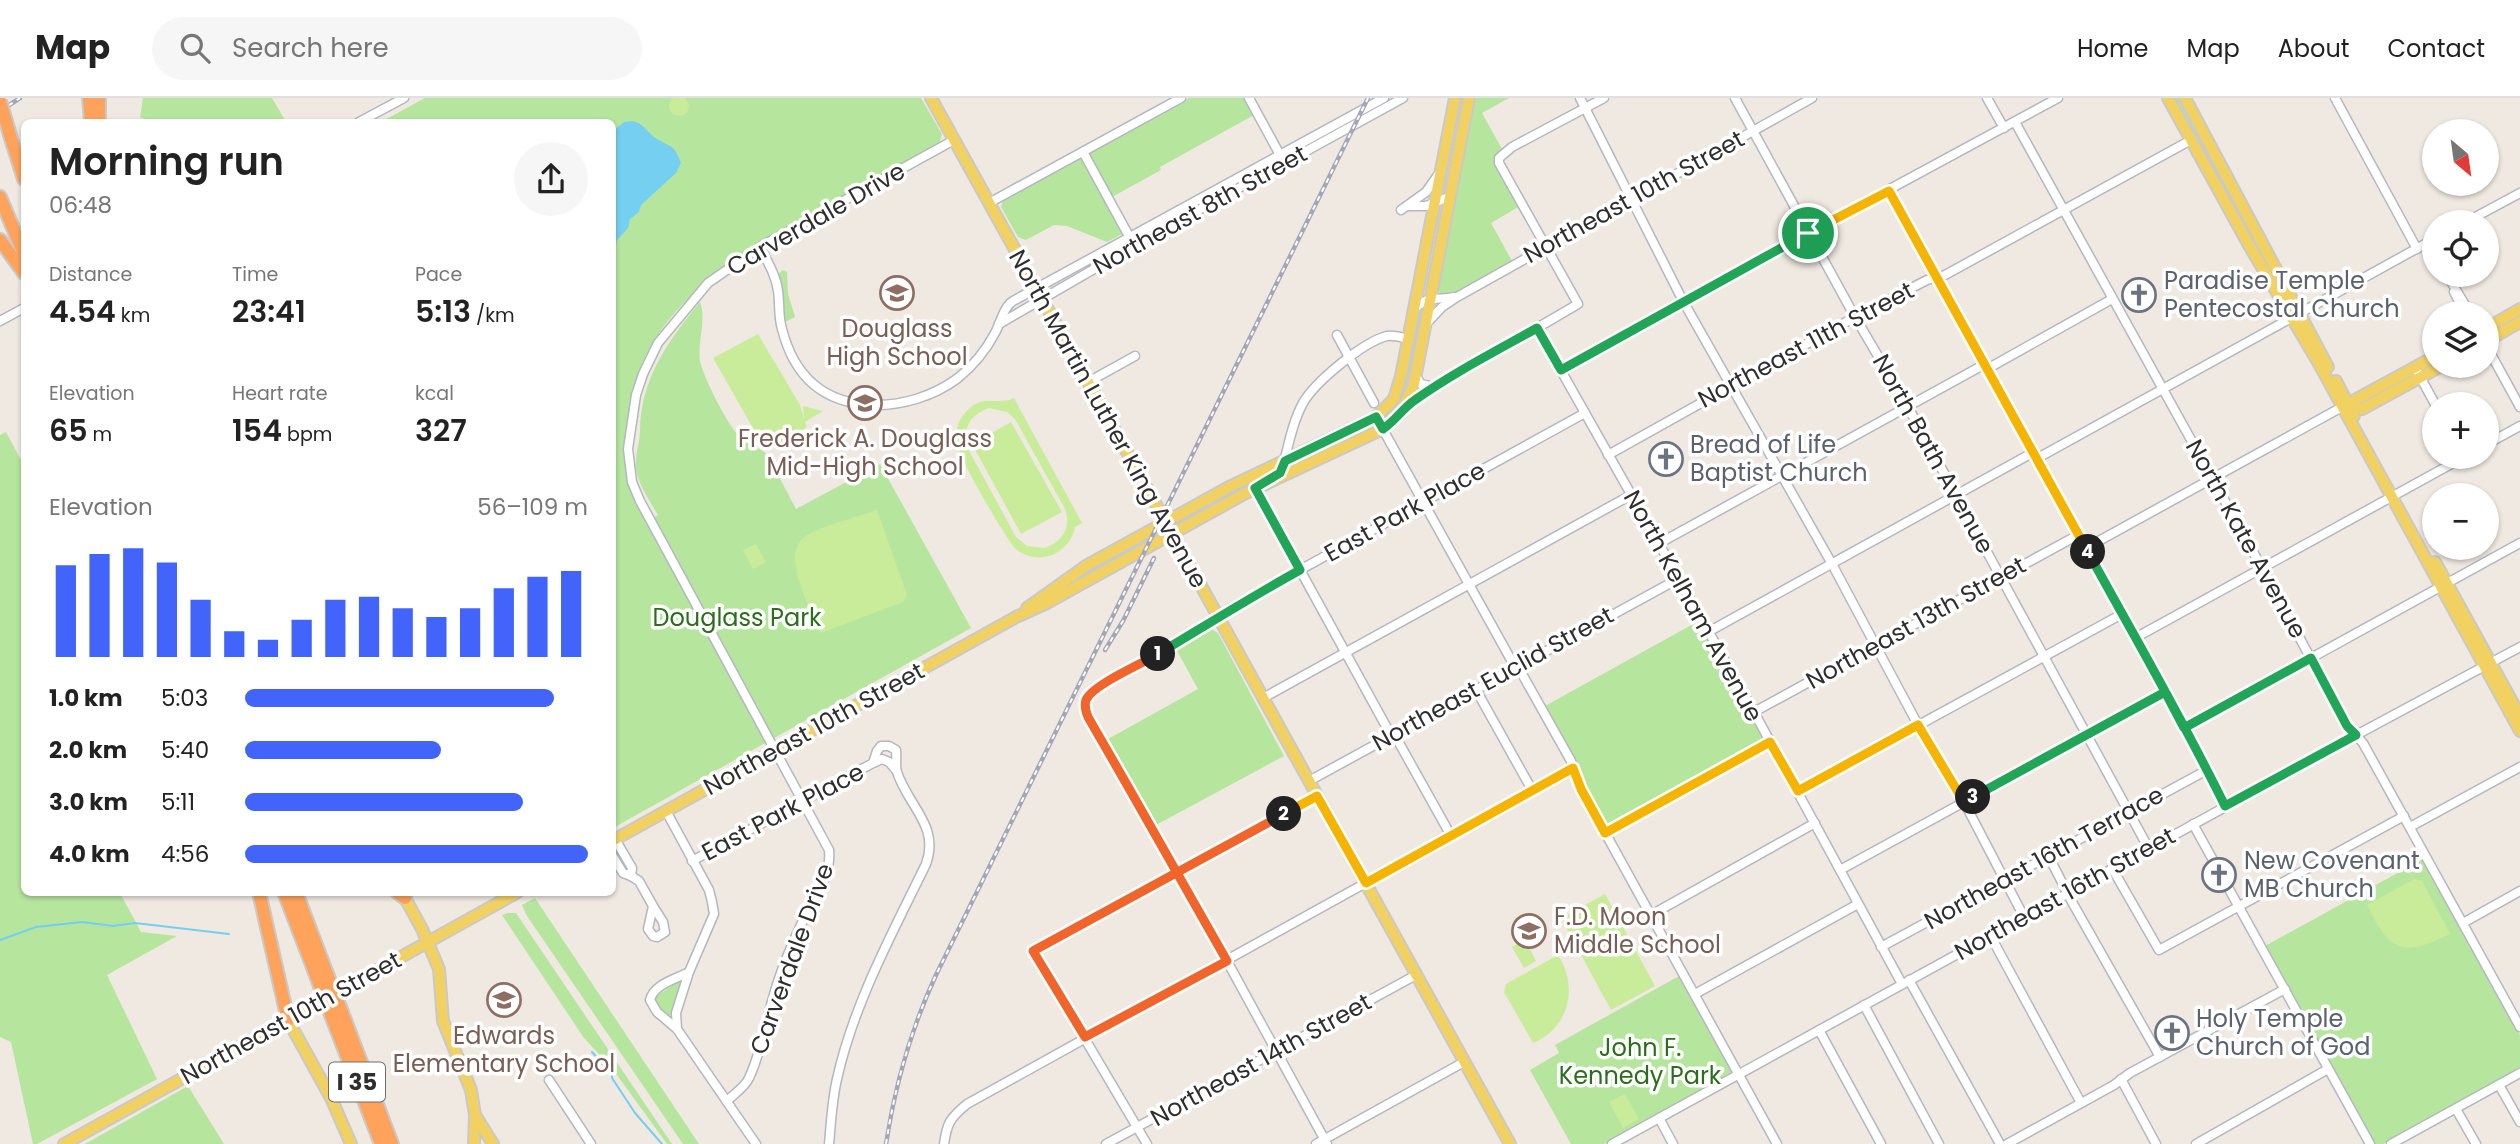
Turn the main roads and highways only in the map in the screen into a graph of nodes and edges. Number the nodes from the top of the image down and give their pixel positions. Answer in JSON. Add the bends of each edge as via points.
{"nodes":[{"id":1,"x":89,"y":98,"type":"edge"},
{"id":2,"x":99,"y":98,"type":"edge"},
{"id":3,"x":931,"y":98,"type":"edge"},
{"id":4,"x":1455,"y":98,"type":"edge"},
{"id":5,"x":1469,"y":98,"type":"edge"},
{"id":6,"x":2168,"y":98,"type":"edge"},
{"id":7,"x":2185,"y":98,"type":"edge"},
{"id":8,"x":0,"y":101,"type":"edge"},
{"id":9,"x":91,"y":119,"type":"edge"},
{"id":10,"x":99,"y":119,"type":"edge"},
{"id":11,"x":21,"y":170,"type":"edge"},
{"id":12,"x":0,"y":197,"type":"edge"},
{"id":13,"x":0,"y":240,"type":"edge"},
{"id":14,"x":21,"y":247,"type":"edge"},
{"id":15,"x":21,"y":269,"type":"edge"},
{"id":16,"x":2520,"y":309,"type":"edge"},
{"id":17,"x":2296,"y":316,"type":"junction"},
{"id":18,"x":2499,"y":321,"type":"edge"},
{"id":19,"x":2520,"y":323,"type":"edge"},
{"id":20,"x":2499,"y":334,"type":"edge"},
{"id":21,"x":2422,"y":368,"type":"edge"},
{"id":22,"x":2422,"y":371,"type":"edge"},
{"id":23,"x":2417,"y":372,"type":"junction"},
{"id":24,"x":2347,"y":407,"type":"junction"},
{"id":25,"x":1165,"y":522,"type":"junction"},
{"id":26,"x":1171,"y":534,"type":"junction"},
{"id":27,"x":1016,"y":617,"type":"junction"},
{"id":28,"x":2488,"y":665,"type":"junction"},
{"id":29,"x":2520,"y":716,"type":"edge"},
{"id":30,"x":2520,"y":731,"type":"edge"},
{"id":31,"x":616,"y":839,"type":"edge"},
{"id":32,"x":260,"y":896,"type":"edge"},
{"id":33,"x":286,"y":896,"type":"edge"},
{"id":34,"x":297,"y":896,"type":"edge"},
{"id":35,"x":402,"y":896,"type":"edge"},
{"id":36,"x":511,"y":896,"type":"edge"},
{"id":37,"x":428,"y":942,"type":"junction"},
{"id":38,"x":322,"y":976,"type":"junction"},
{"id":39,"x":338,"y":1017,"type":"junction"},
{"id":40,"x":288,"y":1020,"type":"junction"},
{"id":41,"x":475,"y":1115,"type":"junction"},
{"id":42,"x":64,"y":1144,"type":"edge"},
{"id":43,"x":351,"y":1144,"type":"edge"},
{"id":44,"x":381,"y":1144,"type":"edge"},
{"id":45,"x":391,"y":1144,"type":"edge"},
{"id":46,"x":474,"y":1144,"type":"edge"},
{"id":47,"x":494,"y":1144,"type":"edge"},
{"id":48,"x":1510,"y":1144,"type":"edge"}],
"edges":[{"from":1,"to":9,"type":"highway"},
{"from":2,"to":10,"type":"highway"},
{"from":3,"to":25,"type":"main road","name":"North Martin Luther King Avenue"},
{"from":4,"to":25,"type":"main road","name":"Northeast 10th Street","via":[[1394,399],[1376,417],[1241,480]]},
{"from":5,"to":26,"type":"main road","name":"Northeast 10th Street","via":[[1405,408],[1383,429],[1255,488]]},
{"from":6,"to":17,"type":"main road","via":[[2250,247]]},
{"from":7,"to":17,"type":"main road","via":[[2263,240]]},
{"from":8,"to":11,"type":"highway","bridge":true},
{"from":12,"to":14,"type":"highway"},
{"from":13,"to":15,"type":"highway"},
{"from":16,"to":18,"type":"main road"},
{"from":17,"to":24,"type":"main road"},
{"from":19,"to":20,"type":"main road"},
{"from":21,"to":23,"type":"main road"},
{"from":22,"to":23,"type":"main road"},
{"from":23,"to":24,"type":"main road"},
{"from":24,"to":28,"type":"main road"},
{"from":25,"to":26,"type":"main road","name":"North Martin Luther King Avenue"},
{"from":25,"to":27,"type":"main road","name":"Northeast 10th Street","via":[[1086,566]]},
{"from":26,"to":27,"type":"main road","name":"Northeast 10th Street"},
{"from":26,"to":48,"type":"main road","name":"North Martin Luther King Avenue"},
{"from":27,"to":31,"type":"main road","name":"Northeast 10th Street"},
{"from":28,"to":29,"type":"main road"},
{"from":28,"to":30,"type":"main road"},
{"from":32,"to":40,"type":"highway"},
{"from":33,"to":38,"type":"highway","number":"I 35"},
{"from":34,"to":38,"type":"highway","number":"I 35"},
{"from":35,"to":37,"type":"main road"},
{"from":36,"to":37,"type":"main road","name":"Northeast 10th Street"},
{"from":37,"to":40,"type":"main road","name":"Northeast 10th Street"},
{"from":37,"to":41,"type":"main road","via":[[441,980],[443,1021],[468,1078]]},
{"from":38,"to":39,"type":"highway","number":"I 35","bridge":true},
{"from":39,"to":44,"type":"highway","number":"I 35"},
{"from":39,"to":45,"type":"highway","number":"I 35"},
{"from":40,"to":42,"type":"main road","name":"Northeast 10th Street"},
{"from":40,"to":43,"type":"main road"},
{"from":41,"to":46,"type":"main road"},
{"from":41,"to":47,"type":"main road"}]}
